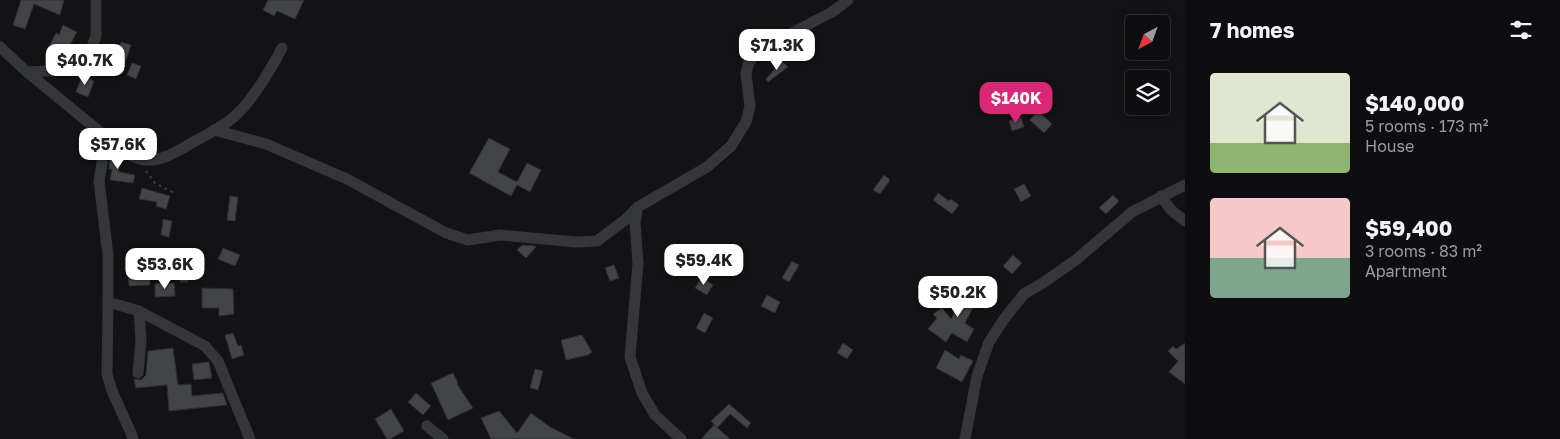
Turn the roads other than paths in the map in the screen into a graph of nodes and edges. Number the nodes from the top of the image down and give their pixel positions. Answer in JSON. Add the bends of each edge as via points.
{"nodes":[{"id":1,"x":96,"y":0,"type":"edge"},
{"id":2,"x":848,"y":0,"type":"edge"},
{"id":3,"x":0,"y":47,"type":"edge"},
{"id":4,"x":282,"y":48,"type":"dead end"},
{"id":5,"x":26,"y":72,"type":"junction"},
{"id":6,"x":214,"y":130,"type":"junction"},
{"id":7,"x":102,"y":133,"type":"junction"},
{"id":8,"x":1185,"y":185,"type":"edge"},
{"id":9,"x":1162,"y":196,"type":"junction"},
{"id":10,"x":638,"y":207,"type":"junction"},
{"id":11,"x":1185,"y":221,"type":"edge"},
{"id":12,"x":108,"y":302,"type":"junction"},
{"id":13,"x":139,"y":311,"type":"junction"},
{"id":14,"x":138,"y":373,"type":"dead end"},
{"id":15,"x":426,"y":426,"type":"dead end"},
{"id":16,"x":133,"y":439,"type":"edge"},
{"id":17,"x":250,"y":439,"type":"edge"},
{"id":18,"x":444,"y":439,"type":"edge"},
{"id":19,"x":681,"y":439,"type":"edge"},
{"id":20,"x":965,"y":439,"type":"edge"}],
"edges":[{"from":1,"to":5,"type":"street","via":[[96,36],[89,55],[79,67]]},
{"from":2,"to":10,"type":"street","via":[[832,12],[758,51],[748,64],[746,74],[750,106],[746,122],[731,146],[707,167]]},
{"from":3,"to":5,"type":"street"},
{"from":4,"to":6,"type":"street","via":[[250,100],[235,116]]},
{"from":5,"to":7,"type":"street"},
{"from":6,"to":7,"type":"street","via":[[180,150],[146,160],[131,156]]},
{"from":6,"to":10,"type":"street","via":[[266,144],[347,179],[446,233],[468,240],[500,235],[597,241]]},
{"from":7,"to":12,"type":"street","via":[[99,182],[108,255]]},
{"from":8,"to":9,"type":"street"},
{"from":9,"to":11,"type":"street","via":[[1171,210]]},
{"from":9,"to":20,"type":"street","via":[[1132,212],[1077,259],[1024,294],[989,342],[977,376]]},
{"from":10,"to":19,"type":"street","via":[[635,222],[638,263],[630,357],[642,394],[655,415]]},
{"from":12,"to":13,"type":"street"},
{"from":12,"to":16,"type":"street","via":[[107,374]]},
{"from":13,"to":14,"type":"street"},
{"from":13,"to":17,"type":"street","via":[[205,346],[218,360]]},
{"from":15,"to":18,"type":"street"}]}
